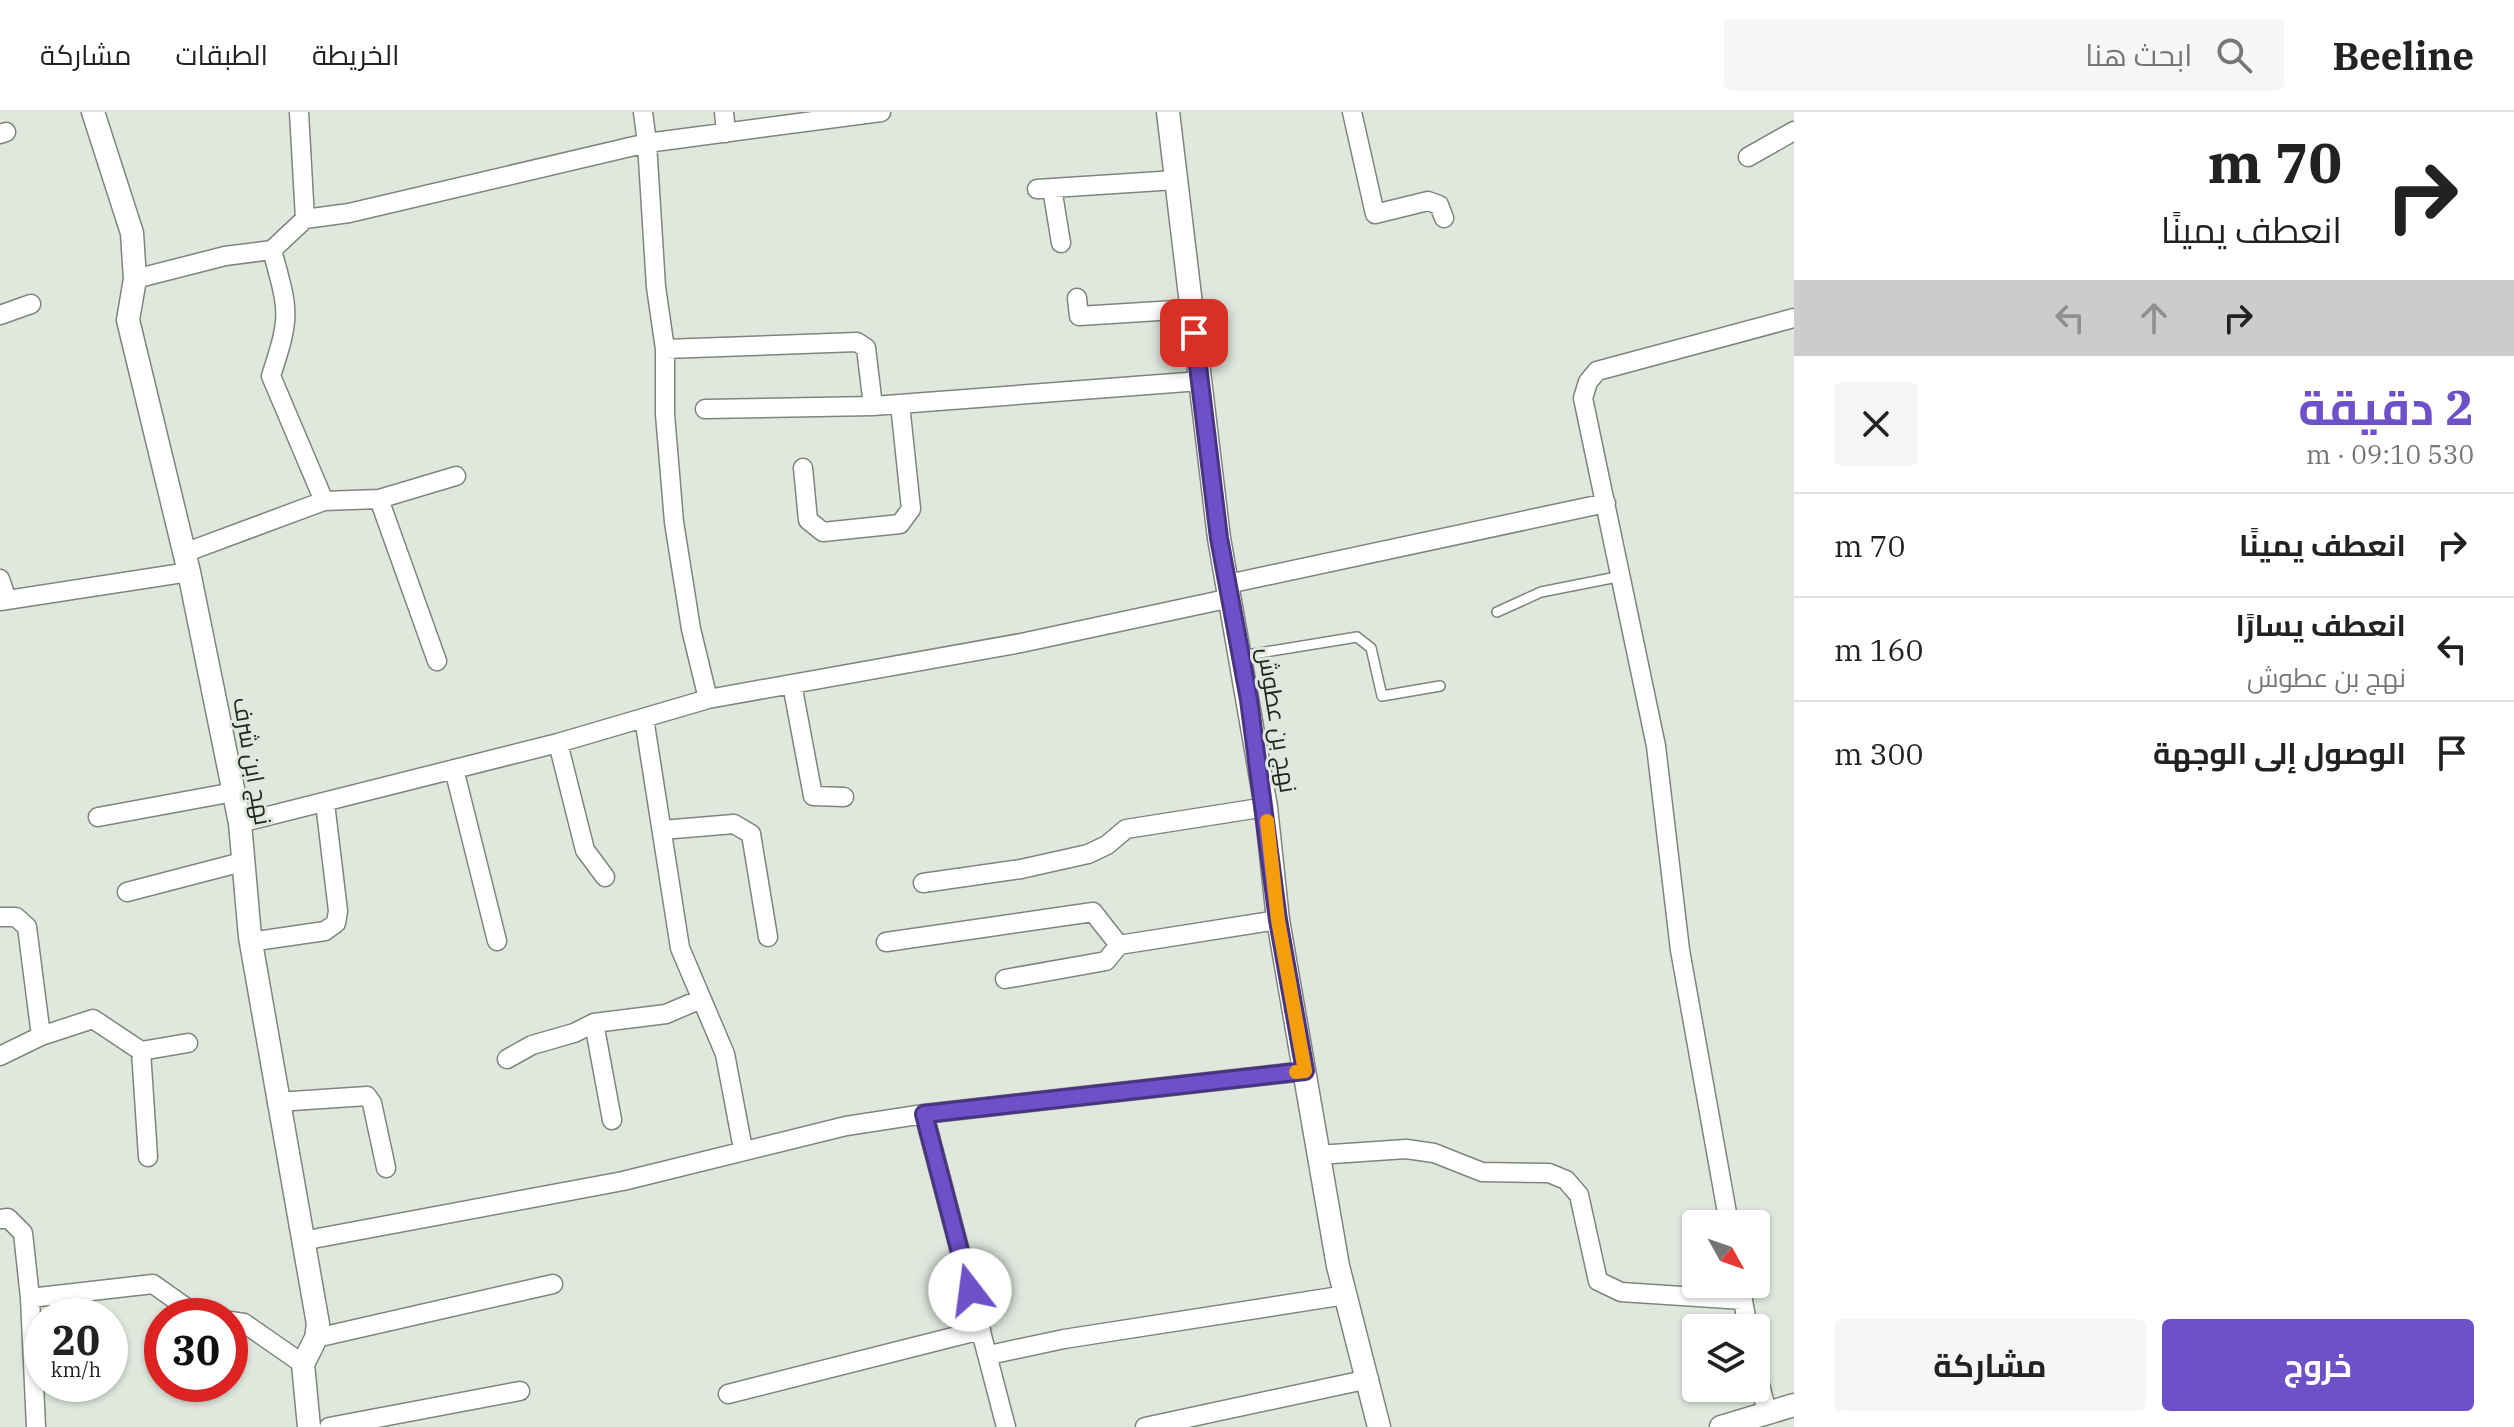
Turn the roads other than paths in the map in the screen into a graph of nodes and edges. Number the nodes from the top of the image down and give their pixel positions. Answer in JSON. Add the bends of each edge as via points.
{"nodes":[{"id":1,"x":93,"y":112,"type":"edge"},
{"id":2,"x":299,"y":112,"type":"edge"},
{"id":3,"x":643,"y":112,"type":"edge"},
{"id":4,"x":724,"y":112,"type":"edge"},
{"id":5,"x":881,"y":112,"type":"edge"},
{"id":6,"x":1168,"y":112,"type":"edge"},
{"id":7,"x":1352,"y":112,"type":"edge"},
{"id":8,"x":1794,"y":131,"type":"edge"},
{"id":9,"x":726,"y":133,"type":"junction"},
{"id":10,"x":647,"y":143,"type":"junction"},
{"id":11,"x":1748,"y":157,"type":"dead end"},
{"id":12,"x":1176,"y":180,"type":"junction"},
{"id":13,"x":1444,"y":218,"type":"dead end"},
{"id":14,"x":305,"y":219,"type":"junction"},
{"id":15,"x":1061,"y":243,"type":"dead end"},
{"id":16,"x":272,"y":250,"type":"junction"},
{"id":17,"x":135,"y":279,"type":"junction"},
{"id":18,"x":1077,"y":298,"type":"dead end"},
{"id":19,"x":31,"y":304,"type":"dead end"},
{"id":20,"x":1191,"y":309,"type":"junction"},
{"id":21,"x":0,"y":315,"type":"edge"},
{"id":22,"x":1794,"y":318,"type":"edge"},
{"id":23,"x":665,"y":349,"type":"junction"},
{"id":24,"x":1200,"y":381,"type":"junction"},
{"id":25,"x":900,"y":404,"type":"junction"},
{"id":26,"x":873,"y":406,"type":"junction"},
{"id":27,"x":705,"y":409,"type":"dead end"},
{"id":28,"x":803,"y":468,"type":"dead end"},
{"id":29,"x":456,"y":476,"type":"dead end"},
{"id":30,"x":379,"y":499,"type":"junction"},
{"id":31,"x":324,"y":501,"type":"junction"},
{"id":32,"x":1606,"y":503,"type":"junction"},
{"id":33,"x":187,"y":563,"type":"junction"},
{"id":34,"x":1622,"y":576,"type":"junction"},
{"id":35,"x":0,"y":579,"type":"edge"},
{"id":36,"x":1229,"y":591,"type":"junction"},
{"id":37,"x":3,"y":600,"type":"edge"},
{"id":38,"x":1497,"y":612,"type":"dead end"},
{"id":39,"x":1241,"y":656,"type":"junction"},
{"id":40,"x":437,"y":661,"type":"dead end"},
{"id":41,"x":792,"y":684,"type":"junction"},
{"id":42,"x":1440,"y":686,"type":"dead end"},
{"id":43,"x":708,"y":699,"type":"junction"},
{"id":44,"x":644,"y":718,"type":"junction"},
{"id":45,"x":558,"y":743,"type":"junction"},
{"id":46,"x":454,"y":769,"type":"junction"},
{"id":47,"x":234,"y":792,"type":"junction"},
{"id":48,"x":844,"y":797,"type":"dead end"},
{"id":49,"x":325,"y":803,"type":"junction"},
{"id":50,"x":1266,"y":807,"type":"junction"},
{"id":51,"x":98,"y":817,"type":"dead end"},
{"id":52,"x":240,"y":823,"type":"junction"},
{"id":53,"x":662,"y":830,"type":"junction"},
{"id":54,"x":242,"y":862,"type":"junction"},
{"id":55,"x":605,"y":877,"type":"dead end"},
{"id":56,"x":923,"y":883,"type":"dead end"},
{"id":57,"x":127,"y":892,"type":"dead end"},
{"id":58,"x":0,"y":917,"type":"edge"},
{"id":59,"x":1278,"y":920,"type":"junction"},
{"id":60,"x":768,"y":937,"type":"dead end"},
{"id":61,"x":497,"y":941,"type":"dead end"},
{"id":62,"x":250,"y":942,"type":"junction"},
{"id":63,"x":886,"y":942,"type":"dead end"},
{"id":64,"x":1119,"y":945,"type":"junction"},
{"id":65,"x":1005,"y":979,"type":"dead end"},
{"id":66,"x":701,"y":999,"type":"junction"},
{"id":67,"x":594,"y":1023,"type":"junction"},
{"id":68,"x":41,"y":1036,"type":"junction"},
{"id":69,"x":188,"y":1043,"type":"dead end"},
{"id":70,"x":141,"y":1051,"type":"junction"},
{"id":71,"x":0,"y":1056,"type":"edge"},
{"id":72,"x":507,"y":1059,"type":"dead end"},
{"id":73,"x":1305,"y":1071,"type":"junction"},
{"id":74,"x":277,"y":1102,"type":"junction"},
{"id":75,"x":924,"y":1114,"type":"junction"},
{"id":76,"x":612,"y":1120,"type":"dead end"},
{"id":77,"x":743,"y":1149,"type":"junction"},
{"id":78,"x":1318,"y":1155,"type":"junction"},
{"id":79,"x":148,"y":1157,"type":"dead end"},
{"id":80,"x":386,"y":1168,"type":"dead end"},
{"id":81,"x":1727,"y":1210,"type":"edge"},
{"id":82,"x":0,"y":1219,"type":"edge"},
{"id":83,"x":302,"y":1241,"type":"junction"},
{"id":84,"x":553,"y":1284,"type":"dead end"},
{"id":85,"x":1682,"y":1292,"type":"edge"},
{"id":86,"x":1346,"y":1295,"type":"junction"},
{"id":87,"x":30,"y":1298,"type":"joint"},
{"id":88,"x":173,"y":1298,"type":"edge"},
{"id":89,"x":248,"y":1326,"type":"edge"},
{"id":90,"x":981,"y":1330,"type":"junction"},
{"id":91,"x":316,"y":1338,"type":"junction"},
{"id":92,"x":989,"y":1355,"type":"junction"},
{"id":93,"x":303,"y":1364,"type":"junction"},
{"id":94,"x":1369,"y":1379,"type":"junction"},
{"id":95,"x":520,"y":1391,"type":"dead end"},
{"id":96,"x":728,"y":1394,"type":"dead end"},
{"id":97,"x":35,"y":1402,"type":"edge"},
{"id":98,"x":1764,"y":1402,"type":"edge"},
{"id":99,"x":1794,"y":1405,"type":"edge"},
{"id":100,"x":1767,"y":1412,"type":"junction"},
{"id":101,"x":36,"y":1427,"type":"edge"},
{"id":102,"x":309,"y":1427,"type":"edge"},
{"id":103,"x":329,"y":1427,"type":"edge"},
{"id":104,"x":1006,"y":1427,"type":"edge"},
{"id":105,"x":1145,"y":1427,"type":"edge"},
{"id":106,"x":1379,"y":1427,"type":"edge"},
{"id":107,"x":1721,"y":1427,"type":"edge"}],
"edges":[{"from":1,"to":17,"type":"street","name":"نهج ابن شرف","via":[[132,233]]},
{"from":2,"to":14,"type":"street"},
{"from":3,"to":10,"type":"street"},
{"from":4,"to":9,"type":"street"},
{"from":5,"to":9,"type":"street"},
{"from":6,"to":12,"type":"street","name":"نهج بن عطوش"},
{"from":7,"to":13,"type":"street","via":[[1375,214],[1428,201],[1439,205]]},
{"from":8,"to":11,"type":"street"},
{"from":9,"to":10,"type":"street"},
{"from":10,"to":14,"type":"street"},
{"from":10,"to":23,"type":"street"},
{"from":12,"to":15,"type":"street","via":[[1044,188]]},
{"from":12,"to":20,"type":"street","name":"نهج بن عطوش"},
{"from":14,"to":16,"type":"street"},
{"from":16,"to":17,"type":"street"},
{"from":16,"to":31,"type":"street","via":[[288,324],[271,376]]},
{"from":17,"to":33,"type":"street","name":"نهج ابن شرف","via":[[128,320]]},
{"from":18,"to":20,"type":"street","via":[[1079,316]]},
{"from":19,"to":21,"type":"street"},
{"from":20,"to":24,"type":"street","name":"نهج بن عطوش"},
{"from":22,"to":32,"type":"street","via":[[1597,371],[1583,398]]},
{"from":23,"to":26,"type":"street","via":[[857,342],[866,348]]},
{"from":23,"to":43,"type":"street","via":[[674,522]]},
{"from":24,"to":25,"type":"street"},
{"from":24,"to":36,"type":"street","name":"نهج بن عطوش"},
{"from":25,"to":26,"type":"street"},
{"from":25,"to":28,"type":"street","via":[[911,509],[900,524],[823,532],[808,520]]},
{"from":26,"to":27,"type":"street"},
{"from":29,"to":30,"type":"street"},
{"from":30,"to":31,"type":"street"},
{"from":30,"to":40,"type":"street"},
{"from":31,"to":33,"type":"street"},
{"from":32,"to":34,"type":"street"},
{"from":32,"to":36,"type":"street"},
{"from":33,"to":37,"type":"street"},
{"from":33,"to":47,"type":"street","name":"نهج ابن شرف"},
{"from":34,"to":38,"type":"lane","via":[[1541,592]]},
{"from":34,"to":81,"type":"street","via":[[1656,746],[1683,966]]},
{"from":35,"to":37,"type":"street"},
{"from":36,"to":39,"type":"street","name":"نهج بن عطوش"},
{"from":36,"to":41,"type":"street","via":[[1021,643]]},
{"from":39,"to":42,"type":"lane","via":[[1357,637],[1371,648],[1382,696]]},
{"from":39,"to":50,"type":"street","name":"نهج بن عطوش"},
{"from":41,"to":43,"type":"street"},
{"from":41,"to":48,"type":"street","via":[[813,796]]},
{"from":43,"to":44,"type":"street"},
{"from":44,"to":45,"type":"street"},
{"from":44,"to":53,"type":"street"},
{"from":45,"to":46,"type":"street"},
{"from":45,"to":55,"type":"street","via":[[585,850]]},
{"from":46,"to":49,"type":"street"},
{"from":46,"to":61,"type":"street"},
{"from":47,"to":51,"type":"street"},
{"from":47,"to":52,"type":"street","name":"نهج ابن شرف"},
{"from":49,"to":52,"type":"street"},
{"from":49,"to":62,"type":"street","via":[[336,923],[325,931]]},
{"from":50,"to":56,"type":"street","via":[[1126,829],[1088,854]]},
{"from":50,"to":59,"type":"street","name":"نهج بن عطوش"},
{"from":52,"to":54,"type":"street","name":"نهج ابن شرف"},
{"from":53,"to":60,"type":"street","via":[[734,824],[751,834]]},
{"from":53,"to":66,"type":"street","via":[[680,948]]},
{"from":54,"to":57,"type":"street"},
{"from":54,"to":62,"type":"street","name":"نهج ابن شرف"},
{"from":58,"to":68,"type":"street","via":[[16,917],[27,927]]},
{"from":59,"to":64,"type":"street"},
{"from":59,"to":73,"type":"street","name":"نهج بن عطوش"},
{"from":62,"to":74,"type":"street","name":"نهج ابن شرف"},
{"from":63,"to":64,"type":"street","via":[[1093,912]]},
{"from":64,"to":65,"type":"street","via":[[1106,961]]},
{"from":66,"to":67,"type":"street","via":[[666,1014]]},
{"from":66,"to":77,"type":"street","via":[[725,1054]]},
{"from":67,"to":72,"type":"street"},
{"from":67,"to":76,"type":"street"},
{"from":68,"to":70,"type":"street","via":[[93,1019]]},
{"from":68,"to":71,"type":"street"},
{"from":69,"to":70,"type":"street"},
{"from":70,"to":79,"type":"street"},
{"from":73,"to":75,"type":"street"},
{"from":73,"to":78,"type":"street","name":"نهج بن عطوش"},
{"from":74,"to":80,"type":"street","via":[[367,1096]]},
{"from":74,"to":83,"type":"street","name":"نهج ابن شرف"},
{"from":75,"to":77,"type":"street"},
{"from":75,"to":90,"type":"street"},
{"from":77,"to":83,"type":"street","via":[[623,1181]]},
{"from":78,"to":85,"type":"street","via":[[1406,1149],[1434,1153],[1482,1172],[1549,1173],[1566,1180],[1579,1195],[1598,1281],[1621,1292]]},
{"from":78,"to":86,"type":"street","name":"نهج بن عطوش"},
{"from":82,"to":87,"type":"street","via":[[8,1218],[23,1233]]},
{"from":83,"to":91,"type":"street","name":"نهج ابن شرف"},
{"from":84,"to":91,"type":"street"},
{"from":86,"to":92,"type":"street"},
{"from":86,"to":94,"type":"street","name":"نهج بن عطوش"},
{"from":87,"to":88,"type":"street","via":[[153,1284]]},
{"from":89,"to":93,"type":"street"},
{"from":90,"to":92,"type":"street"},
{"from":90,"to":96,"type":"street"},
{"from":91,"to":93,"type":"street"},
{"from":92,"to":104,"type":"street"},
{"from":93,"to":102,"type":"street"},
{"from":94,"to":105,"type":"street"},
{"from":94,"to":106,"type":"street","name":"نهج بن عطوش"},
{"from":95,"to":103,"type":"street"},
{"from":97,"to":101,"type":"street"},
{"from":98,"to":100,"type":"street"},
{"from":99,"to":100,"type":"street"},
{"from":100,"to":107,"type":"street"}]}
